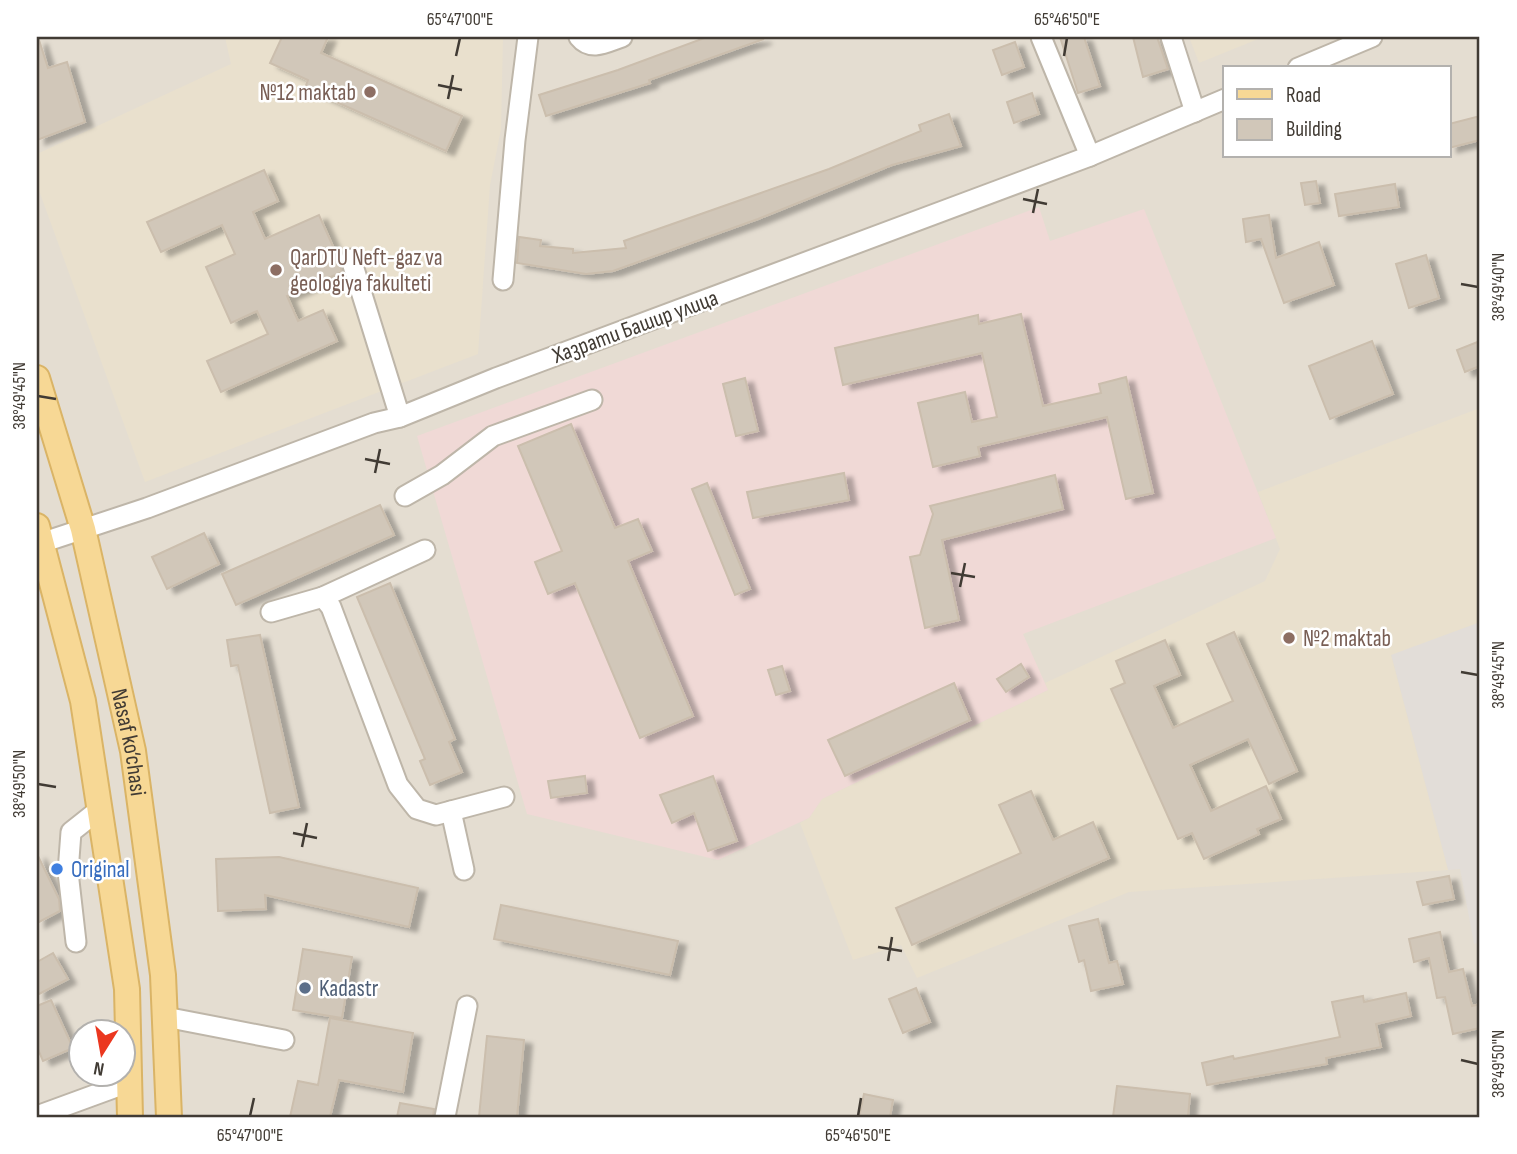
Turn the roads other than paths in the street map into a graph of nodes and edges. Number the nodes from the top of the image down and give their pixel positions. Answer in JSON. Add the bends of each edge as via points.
{"nodes":[{"id":1,"x":528,"y":37,"type":"edge"},
{"id":2,"x":579,"y":37,"type":"edge"},
{"id":3,"x":622,"y":37,"type":"edge"},
{"id":4,"x":1041,"y":37,"type":"edge"},
{"id":5,"x":1171,"y":37,"type":"edge"},
{"id":6,"x":1372,"y":37,"type":"edge"},
{"id":7,"x":1303,"y":66,"type":"edge"},
{"id":8,"x":1223,"y":100,"type":"edge"},
{"id":9,"x":1195,"y":112,"type":"junction"},
{"id":10,"x":1090,"y":156,"type":"junction"},
{"id":11,"x":351,"y":259,"type":"dead end"},
{"id":12,"x":503,"y":280,"type":"dead end"},
{"id":13,"x":37,"y":378,"type":"edge"},
{"id":14,"x":593,"y":400,"type":"dead end"},
{"id":15,"x":400,"y":417,"type":"junction"},
{"id":16,"x":405,"y":496,"type":"dead end"},
{"id":17,"x":83,"y":529,"type":"junction"},
{"id":18,"x":39,"y":535,"type":"edge"},
{"id":19,"x":425,"y":550,"type":"dead end"},
{"id":20,"x":323,"y":597,"type":"junction"},
{"id":21,"x":271,"y":612,"type":"dead end"},
{"id":22,"x":504,"y":796,"type":"dead end"},
{"id":23,"x":100,"y":809,"type":"junction"},
{"id":24,"x":451,"y":811,"type":"junction"},
{"id":25,"x":464,"y":870,"type":"dead end"},
{"id":26,"x":76,"y":942,"type":"dead end"},
{"id":27,"x":467,"y":1006,"type":"dead end"},
{"id":28,"x":165,"y":1017,"type":"junction"},
{"id":29,"x":128,"y":1018,"type":"edge"},
{"id":30,"x":284,"y":1040,"type":"dead end"},
{"id":31,"x":114,"y":1088,"type":"edge"},
{"id":32,"x":130,"y":1088,"type":"edge"},
{"id":33,"x":37,"y":1116,"type":"edge"},
{"id":34,"x":130,"y":1117,"type":"edge"},
{"id":35,"x":169,"y":1117,"type":"edge"},
{"id":36,"x":445,"y":1117,"type":"edge"}],
"edges":[{"from":1,"to":12,"type":"street"},
{"from":2,"to":3,"type":"street","via":[[596,46]]},
{"from":4,"to":10,"type":"street"},
{"from":5,"to":9,"type":"street"},
{"from":6,"to":7,"type":"street"},
{"from":8,"to":9,"type":"street","name":"Хазрати Башир улица"},
{"from":9,"to":10,"type":"street","name":"Хазрати Башир улица"},
{"from":10,"to":15,"type":"street","name":"Хазрати Башир улица"},
{"from":11,"to":15,"type":"street"},
{"from":13,"to":17,"type":"main road","name":"Nasaf ko‘chasi"},
{"from":14,"to":16,"type":"street","via":[[493,436]]},
{"from":15,"to":17,"type":"street","name":"Хазрати Башир улица"},
{"from":17,"to":18,"type":"street","name":"Хазрати Башир улица"},
{"from":17,"to":28,"type":"main road","name":"Nasaf ko‘chasi","via":[[133,751]]},
{"from":18,"to":23,"type":"main road","name":"Nasaf ko‘chasi","via":[[83,701]]},
{"from":19,"to":20,"type":"street"},
{"from":20,"to":21,"type":"street"},
{"from":20,"to":24,"type":"street","via":[[331,607],[398,785],[417,809],[436,815]]},
{"from":22,"to":24,"type":"street"},
{"from":23,"to":26,"type":"street","via":[[71,832],[68,873]]},
{"from":23,"to":29,"type":"main road","name":"Nasaf ko‘chasi"},
{"from":24,"to":25,"type":"street"},
{"from":27,"to":36,"type":"street"},
{"from":28,"to":30,"type":"street"},
{"from":28,"to":35,"type":"main road","name":"Nasaf ko‘chasi"},
{"from":31,"to":33,"type":"street"},
{"from":32,"to":34,"type":"main road","name":"Nasaf ko‘chasi"}]}
